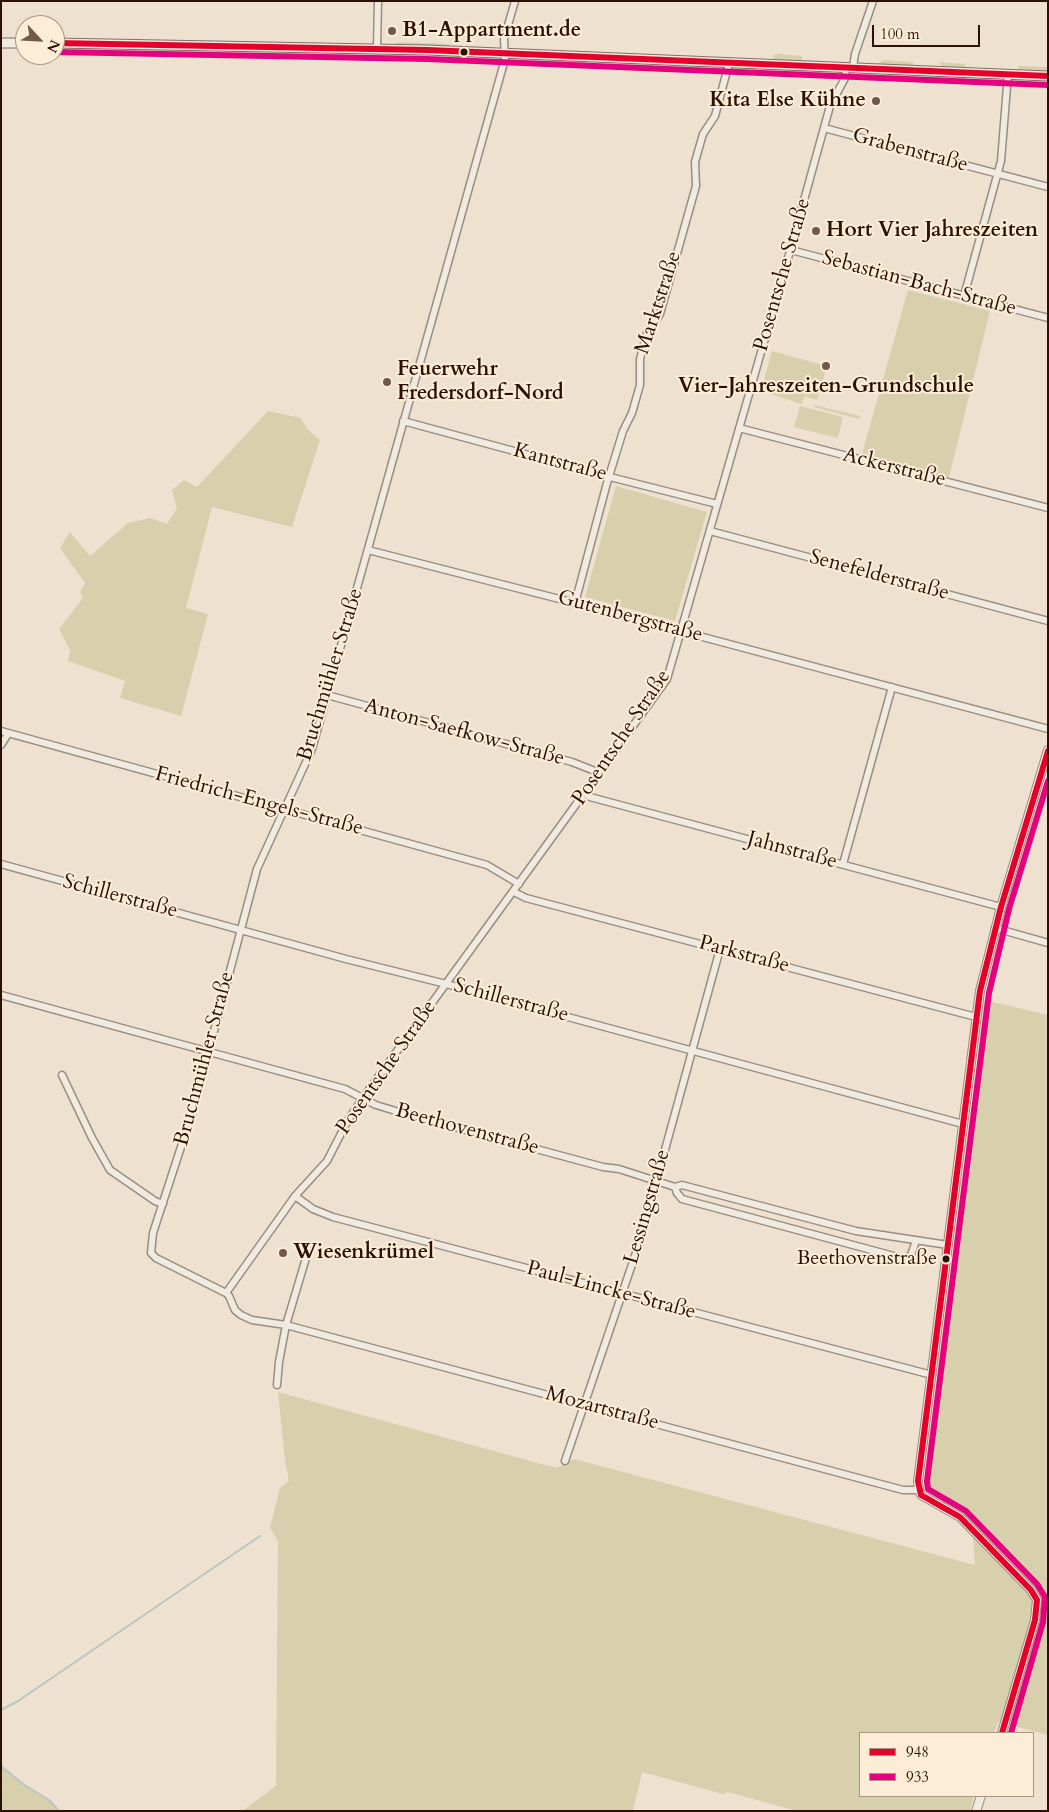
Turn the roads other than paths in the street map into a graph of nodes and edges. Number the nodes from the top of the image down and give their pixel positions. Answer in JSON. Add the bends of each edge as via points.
{"nodes":[{"id":1,"x":378,"y":1,"type":"edge"},
{"id":2,"x":515,"y":1,"type":"edge"},
{"id":3,"x":873,"y":1,"type":"edge"},
{"id":4,"x":1,"y":42,"type":"edge"},
{"id":5,"x":15,"y":43,"type":"edge"},
{"id":6,"x":65,"y":43,"type":"edge"},
{"id":7,"x":377,"y":48,"type":"junction"},
{"id":8,"x":505,"y":53,"type":"junction"},
{"id":9,"x":729,"y":63,"type":"junction"},
{"id":10,"x":850,"y":67,"type":"junction"},
{"id":11,"x":1008,"y":74,"type":"junction"},
{"id":12,"x":1048,"y":76,"type":"edge"},
{"id":13,"x":824,"y":128,"type":"junction"},
{"id":14,"x":997,"y":174,"type":"junction"},
{"id":15,"x":1048,"y":187,"type":"edge"},
{"id":16,"x":791,"y":250,"type":"junction"},
{"id":17,"x":964,"y":296,"type":"junction"},
{"id":18,"x":1048,"y":318,"type":"edge"},
{"id":19,"x":403,"y":421,"type":"junction"},
{"id":20,"x":739,"y":428,"type":"junction"},
{"id":21,"x":610,"y":476,"type":"junction"},
{"id":22,"x":717,"y":504,"type":"junction"},
{"id":23,"x":1048,"y":508,"type":"edge"},
{"id":24,"x":710,"y":531,"type":"junction"},
{"id":25,"x":368,"y":550,"type":"junction"},
{"id":26,"x":575,"y":603,"type":"junction"},
{"id":27,"x":1048,"y":621,"type":"edge"},
{"id":28,"x":682,"y":632,"type":"junction"},
{"id":29,"x":892,"y":687,"type":"junction"},
{"id":30,"x":327,"y":695,"type":"junction"},
{"id":31,"x":1048,"y":729,"type":"edge"},
{"id":32,"x":5,"y":732,"type":"edge"},
{"id":33,"x":1,"y":745,"type":"edge"},
{"id":34,"x":1048,"y":750,"type":"edge"},
{"id":35,"x":600,"y":773,"type":"junction"},
{"id":36,"x":584,"y":793,"type":"junction"},
{"id":37,"x":284,"y":809,"type":"junction"},
{"id":38,"x":1,"y":864,"type":"edge"},
{"id":39,"x":843,"y":864,"type":"junction"},
{"id":40,"x":519,"y":884,"type":"junction"},
{"id":41,"x":514,"y":892,"type":"junction"},
{"id":42,"x":1001,"y":907,"type":"junction"},
{"id":43,"x":995,"y":928,"type":"junction"},
{"id":44,"x":240,"y":930,"type":"junction"},
{"id":45,"x":1048,"y":943,"type":"edge"},
{"id":46,"x":720,"y":948,"type":"junction"},
{"id":47,"x":446,"y":984,"type":"junction"},
{"id":48,"x":1,"y":995,"type":"edge"},
{"id":49,"x":976,"y":1017,"type":"junction"},
{"id":50,"x":207,"y":1051,"type":"junction"},
{"id":51,"x":692,"y":1052,"type":"junction"},
{"id":52,"x":62,"y":1075,"type":"dead end"},
{"id":53,"x":363,"y":1098,"type":"junction"},
{"id":54,"x":963,"y":1124,"type":"junction"},
{"id":55,"x":657,"y":1181,"type":"junction"},
{"id":56,"x":675,"y":1187,"type":"junction"},
{"id":57,"x":295,"y":1196,"type":"junction"},
{"id":58,"x":163,"y":1204,"type":"junction"},
{"id":59,"x":916,"y":1240,"type":"junction"},
{"id":60,"x":948,"y":1245,"type":"junction"},
{"id":61,"x":306,"y":1258,"type":"dead end"},
{"id":62,"x":226,"y":1293,"type":"junction"},
{"id":63,"x":622,"y":1294,"type":"junction"},
{"id":64,"x":286,"y":1326,"type":"junction"},
{"id":65,"x":932,"y":1375,"type":"junction"},
{"id":66,"x":277,"y":1385,"type":"dead end"},
{"id":67,"x":584,"y":1404,"type":"junction"},
{"id":68,"x":565,"y":1461,"type":"dead end"},
{"id":69,"x":919,"y":1490,"type":"junction"},
{"id":70,"x":1002,"y":1732,"type":"edge"},
{"id":71,"x":981,"y":1797,"type":"edge"},
{"id":72,"x":976,"y":1811,"type":"edge"}],
"edges":[{"from":1,"to":7,"type":"street"},
{"from":2,"to":8,"type":"street","name":"Bruchmühler Straße","via":[[506,31]]},
{"from":3,"to":10,"type":"street","name":"Posentsche Straße"},
{"from":4,"to":5,"type":"main road"},
{"from":6,"to":7,"type":"main road"},
{"from":7,"to":8,"type":"main road"},
{"from":8,"to":9,"type":"main road"},
{"from":8,"to":19,"type":"street","name":"Bruchmühler Straße"},
{"from":9,"to":10,"type":"main road"},
{"from":9,"to":21,"type":"street","name":"Marktstraße","via":[[715,116],[703,134],[695,162],[696,186],[660,314],[645,342],[639,364],[640,385]]},
{"from":10,"to":11,"type":"main road"},
{"from":10,"to":13,"type":"street","name":"Posentsche Straße","via":[[830,106]]},
{"from":11,"to":12,"type":"main road"},
{"from":11,"to":14,"type":"street","name":"Grabenstraße","via":[[1001,161]]},
{"from":13,"to":14,"type":"street","name":"Grabenstraße"},
{"from":13,"to":16,"type":"street","name":"Posentsche Straße"},
{"from":14,"to":15,"type":"street","name":"Grabenstraße"},
{"from":14,"to":17,"type":"street","name":"Grabenstraße"},
{"from":16,"to":17,"type":"street","name":"Sebastian-Bach-Straße"},
{"from":16,"to":20,"type":"street","name":"Posentsche Straße"},
{"from":17,"to":18,"type":"street","name":"Sebastian-Bach-Straße"},
{"from":19,"to":21,"type":"street","name":"Kantstraße"},
{"from":19,"to":25,"type":"street","name":"Bruchmühler Straße"},
{"from":20,"to":22,"type":"street","name":"Posentsche Straße"},
{"from":20,"to":23,"type":"street","name":"Ackerstraße"},
{"from":21,"to":22,"type":"street","name":"Kantstraße"},
{"from":21,"to":26,"type":"street","name":"Marktstraße"},
{"from":22,"to":24,"type":"street","name":"Posentsche Straße"},
{"from":24,"to":27,"type":"street","name":"Senefelderstraße"},
{"from":24,"to":28,"type":"street","name":"Posentsche Straße"},
{"from":25,"to":26,"type":"street","name":"Gutenbergstraße"},
{"from":25,"to":30,"type":"street","name":"Bruchmühler Straße"},
{"from":26,"to":28,"type":"street","name":"Gutenbergstraße"},
{"from":28,"to":29,"type":"street","name":"Gutenbergstraße"},
{"from":28,"to":35,"type":"street","name":"Posentsche Straße","via":[[667,679]]},
{"from":29,"to":31,"type":"street","name":"Gutenbergstraße"},
{"from":29,"to":39,"type":"street"},
{"from":30,"to":35,"type":"street","name":"Anton-Saefkow-Straße","via":[[572,762]]},
{"from":30,"to":37,"type":"street","name":"Bruchmühler Straße","via":[[308,760]]},
{"from":32,"to":33,"type":"street","name":"Friedrich-Engels-Straße"},
{"from":32,"to":37,"type":"street","name":"Friedrich-Engels-Straße"},
{"from":34,"to":42,"type":"street"},
{"from":35,"to":36,"type":"street","name":"Posentsche Straße"},
{"from":36,"to":39,"type":"street","name":"Jahnstraße"},
{"from":36,"to":40,"type":"street","name":"Posentsche Straße"},
{"from":37,"to":40,"type":"street","name":"Friedrich-Engels-Straße","via":[[487,865]]},
{"from":37,"to":44,"type":"street","name":"Bruchmühler Straße","via":[[257,869]]},
{"from":38,"to":44,"type":"street","name":"Schillerstraße"},
{"from":39,"to":42,"type":"street","name":"Jahnstraße"},
{"from":40,"to":41,"type":"street","name":"Posentsche Straße"},
{"from":41,"to":46,"type":"street","name":"Parkstraße","via":[[526,898]]},
{"from":41,"to":47,"type":"street","name":"Posentsche Straße"},
{"from":42,"to":43,"type":"street"},
{"from":43,"to":45,"type":"street"},
{"from":43,"to":49,"type":"street"},
{"from":44,"to":47,"type":"street","name":"Schillerstraße"},
{"from":44,"to":50,"type":"street","name":"Bruchmühler Straße"},
{"from":46,"to":49,"type":"street","name":"Parkstraße"},
{"from":46,"to":51,"type":"street","name":"Lessingstraße"},
{"from":47,"to":51,"type":"street","name":"Schillerstraße"},
{"from":47,"to":53,"type":"street","name":"Posentsche Straße"},
{"from":48,"to":50,"type":"street","name":"Beethovenstraße"},
{"from":49,"to":54,"type":"street"},
{"from":50,"to":53,"type":"street","name":"Beethovenstraße","via":[[345,1089]]},
{"from":50,"to":58,"type":"street","name":"Bruchmühler Straße","via":[[193,1110]]},
{"from":51,"to":54,"type":"street","name":"Schillerstraße"},
{"from":51,"to":55,"type":"street","name":"Lessingstraße"},
{"from":52,"to":58,"type":"street","via":[[110,1170]]},
{"from":53,"to":55,"type":"street","name":"Beethovenstraße","via":[[399,1112]]},
{"from":53,"to":57,"type":"street","name":"Posentsche Straße","via":[[327,1161]]},
{"from":54,"to":60,"type":"street"},
{"from":55,"to":56,"type":"street","name":"Beethovenstraße"},
{"from":55,"to":63,"type":"street","name":"Lessingstraße"},
{"from":56,"to":59,"type":"street","name":"Beethovenstraße","via":[[682,1185],[856,1231]]},
{"from":56,"to":59,"type":"street","name":"Beethovenstraße","via":[[682,1199],[905,1259],[911,1255]]},
{"from":57,"to":62,"type":"street","name":"Posentsche Straße"},
{"from":57,"to":63,"type":"street","name":"Paul-Lincke-Straße","via":[[313,1209],[333,1217]]},
{"from":58,"to":62,"type":"street","name":"Bruchmühler Straße","via":[[153,1232],[151,1253]]},
{"from":59,"to":60,"type":"street","name":"Beethovenstraße"},
{"from":60,"to":65,"type":"street"},
{"from":61,"to":64,"type":"street"},
{"from":62,"to":64,"type":"street","via":[[240,1315]]},
{"from":63,"to":65,"type":"street","name":"Paul-Lincke-Straße"},
{"from":63,"to":67,"type":"street","name":"Lessingstraße"},
{"from":64,"to":66,"type":"street"},
{"from":64,"to":67,"type":"street","name":"Mozartstraße"},
{"from":65,"to":69,"type":"street"},
{"from":67,"to":68,"type":"street","name":"Lessingstraße"},
{"from":67,"to":69,"type":"street","name":"Mozartstraße","via":[[903,1490]]},
{"from":69,"to":70,"type":"street","via":[[921,1495],[960,1517],[1037,1600],[1035,1620]]},
{"from":71,"to":72,"type":"street"}]}
